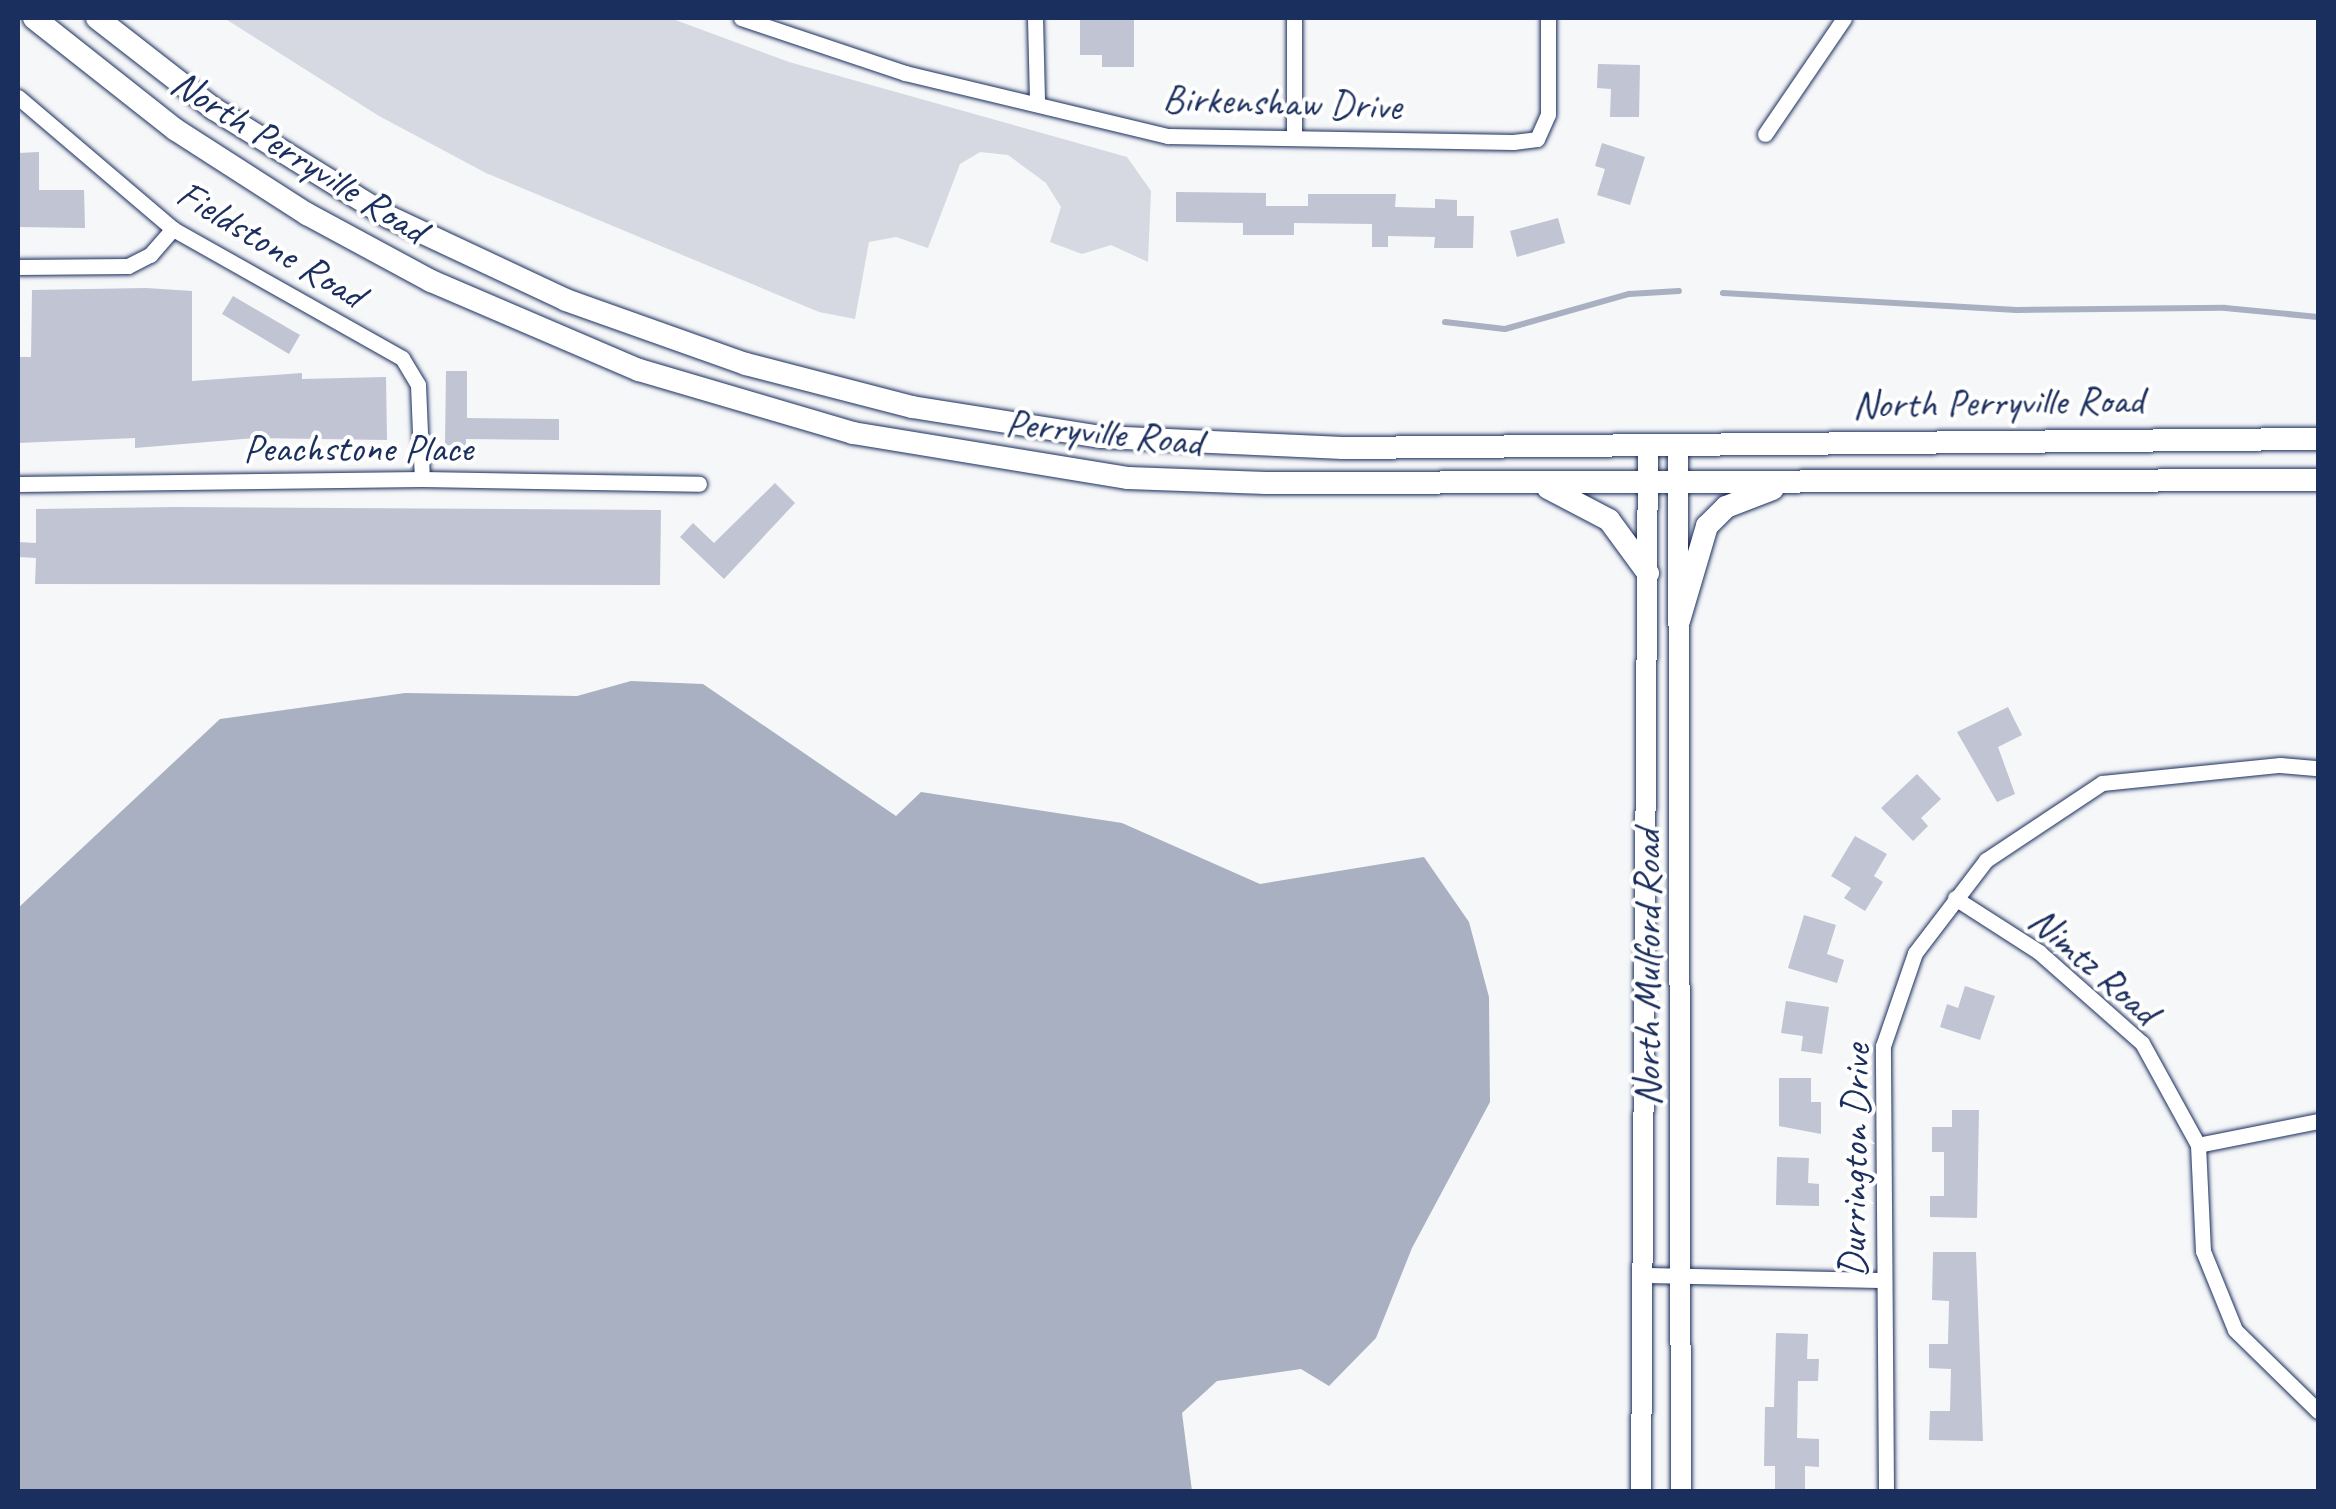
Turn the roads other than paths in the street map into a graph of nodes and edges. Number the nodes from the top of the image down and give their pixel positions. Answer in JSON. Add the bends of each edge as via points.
{"nodes":[{"id":1,"x":34,"y":18,"type":"edge"},
{"id":2,"x":97,"y":18,"type":"edge"},
{"id":3,"x":742,"y":18,"type":"edge"},
{"id":4,"x":1035,"y":18,"type":"edge"},
{"id":5,"x":1294,"y":18,"type":"edge"},
{"id":6,"x":1548,"y":18,"type":"edge"},
{"id":7,"x":1844,"y":18,"type":"edge"},
{"id":8,"x":18,"y":96,"type":"edge"},
{"id":9,"x":1037,"y":101,"type":"junction"},
{"id":10,"x":1766,"y":134,"type":"dead end"},
{"id":11,"x":1294,"y":136,"type":"junction"},
{"id":12,"x":173,"y":229,"type":"junction"},
{"id":13,"x":18,"y":266,"type":"edge"},
{"id":14,"x":566,"y":300,"type":"joint"},
{"id":15,"x":541,"y":332,"type":"joint"},
{"id":16,"x":2318,"y":439,"type":"edge"},
{"id":17,"x":1678,"y":444,"type":"junction"},
{"id":18,"x":1648,"y":445,"type":"junction"},
{"id":19,"x":422,"y":479,"type":"junction"},
{"id":20,"x":2318,"y":480,"type":"edge"},
{"id":21,"x":1530,"y":482,"type":"junction"},
{"id":22,"x":1648,"y":482,"type":"junction"},
{"id":23,"x":1678,"y":482,"type":"junction"},
{"id":24,"x":1798,"y":482,"type":"junction"},
{"id":25,"x":18,"y":484,"type":"edge"},
{"id":26,"x":699,"y":484,"type":"dead end"},
{"id":27,"x":1648,"y":573,"type":"junction"},
{"id":28,"x":1680,"y":620,"type":"junction"},
{"id":29,"x":2318,"y":768,"type":"edge"},
{"id":30,"x":1955,"y":898,"type":"junction"},
{"id":31,"x":2318,"y":1120,"type":"edge"},
{"id":32,"x":2198,"y":1145,"type":"junction"},
{"id":33,"x":1643,"y":1275,"type":"junction"},
{"id":34,"x":1684,"y":1275,"type":"junction"},
{"id":35,"x":1883,"y":1280,"type":"junction"},
{"id":36,"x":2318,"y":1411,"type":"edge"},
{"id":37,"x":1641,"y":1492,"type":"edge"},
{"id":38,"x":1682,"y":1492,"type":"edge"},
{"id":39,"x":1886,"y":1492,"type":"edge"}],
"edges":[{"from":1,"to":15,"type":"main road","name":"North Perryville Road","via":[[176,130],[307,214]]},
{"from":2,"to":14,"type":"main road","name":"North Perryville Road","via":[[214,109],[388,217]]},
{"from":3,"to":9,"type":"street","name":"Birkenshaw Drive","via":[[906,73]]},
{"from":4,"to":9,"type":"street"},
{"from":5,"to":11,"type":"street"},
{"from":6,"to":11,"type":"street","name":"Birkenshaw Drive","via":[[1548,114],[1537,139]]},
{"from":7,"to":10,"type":"street"},
{"from":8,"to":12,"type":"street","name":"Fieldstone Road"},
{"from":9,"to":11,"type":"street","name":"Birkenshaw Drive","via":[[1168,136]]},
{"from":12,"to":13,"type":"street","via":[[150,255],[128,266]]},
{"from":12,"to":19,"type":"street","name":"Fieldstone Road","via":[[402,358],[418,384]]},
{"from":14,"to":18,"type":"main road","name":"Perryville Road","via":[[746,364],[912,407],[1102,437],[1343,448]]},
{"from":15,"to":21,"type":"main road","name":"Perryville Road","via":[[750,405],[990,460],[1167,479]]},
{"from":16,"to":17,"type":"main road","name":"North Perryville Road"},
{"from":17,"to":18,"type":"main road","name":"Perryville Road"},
{"from":17,"to":23,"type":"street","name":"North Mulford Road"},
{"from":18,"to":22,"type":"street","name":"North Mulford Road"},
{"from":19,"to":25,"type":"street","name":"Peachstone Place"},
{"from":19,"to":26,"type":"street","name":"Peachstone Place"},
{"from":20,"to":24,"type":"main road","name":"North Perryville Road"},
{"from":21,"to":22,"type":"main road","name":"Perryville Road"},
{"from":21,"to":27,"type":"main road","via":[[1577,498],[1609,520]]},
{"from":22,"to":23,"type":"main road","name":"Perryville Road"},
{"from":22,"to":27,"type":"street","name":"North Mulford Road"},
{"from":23,"to":24,"type":"main road","name":"North Perryville Road"},
{"from":23,"to":28,"type":"street","name":"North Mulford Road"},
{"from":24,"to":28,"type":"main road","via":[[1726,507],[1707,526]]},
{"from":27,"to":33,"type":"street","name":"North Mulford Road"},
{"from":28,"to":34,"type":"street","name":"North Mulford Road"},
{"from":29,"to":30,"type":"street","name":"Durrington Drive","via":[[2280,764],[2102,783],[1986,860]]},
{"from":30,"to":32,"type":"street","name":"Nimtz Road","via":[[2039,952],[2142,1043]]},
{"from":30,"to":35,"type":"street","name":"Durrington Drive","via":[[1916,953],[1883,1046]]},
{"from":31,"to":32,"type":"street"},
{"from":32,"to":36,"type":"street","name":"Nimtz Road","via":[[2203,1250],[2235,1330]]},
{"from":33,"to":34,"type":"street"},
{"from":33,"to":37,"type":"street","name":"North Mulford Road"},
{"from":34,"to":35,"type":"street"},
{"from":34,"to":38,"type":"street","name":"North Mulford Road"},
{"from":35,"to":39,"type":"street","name":"Durrington Drive"}]}
